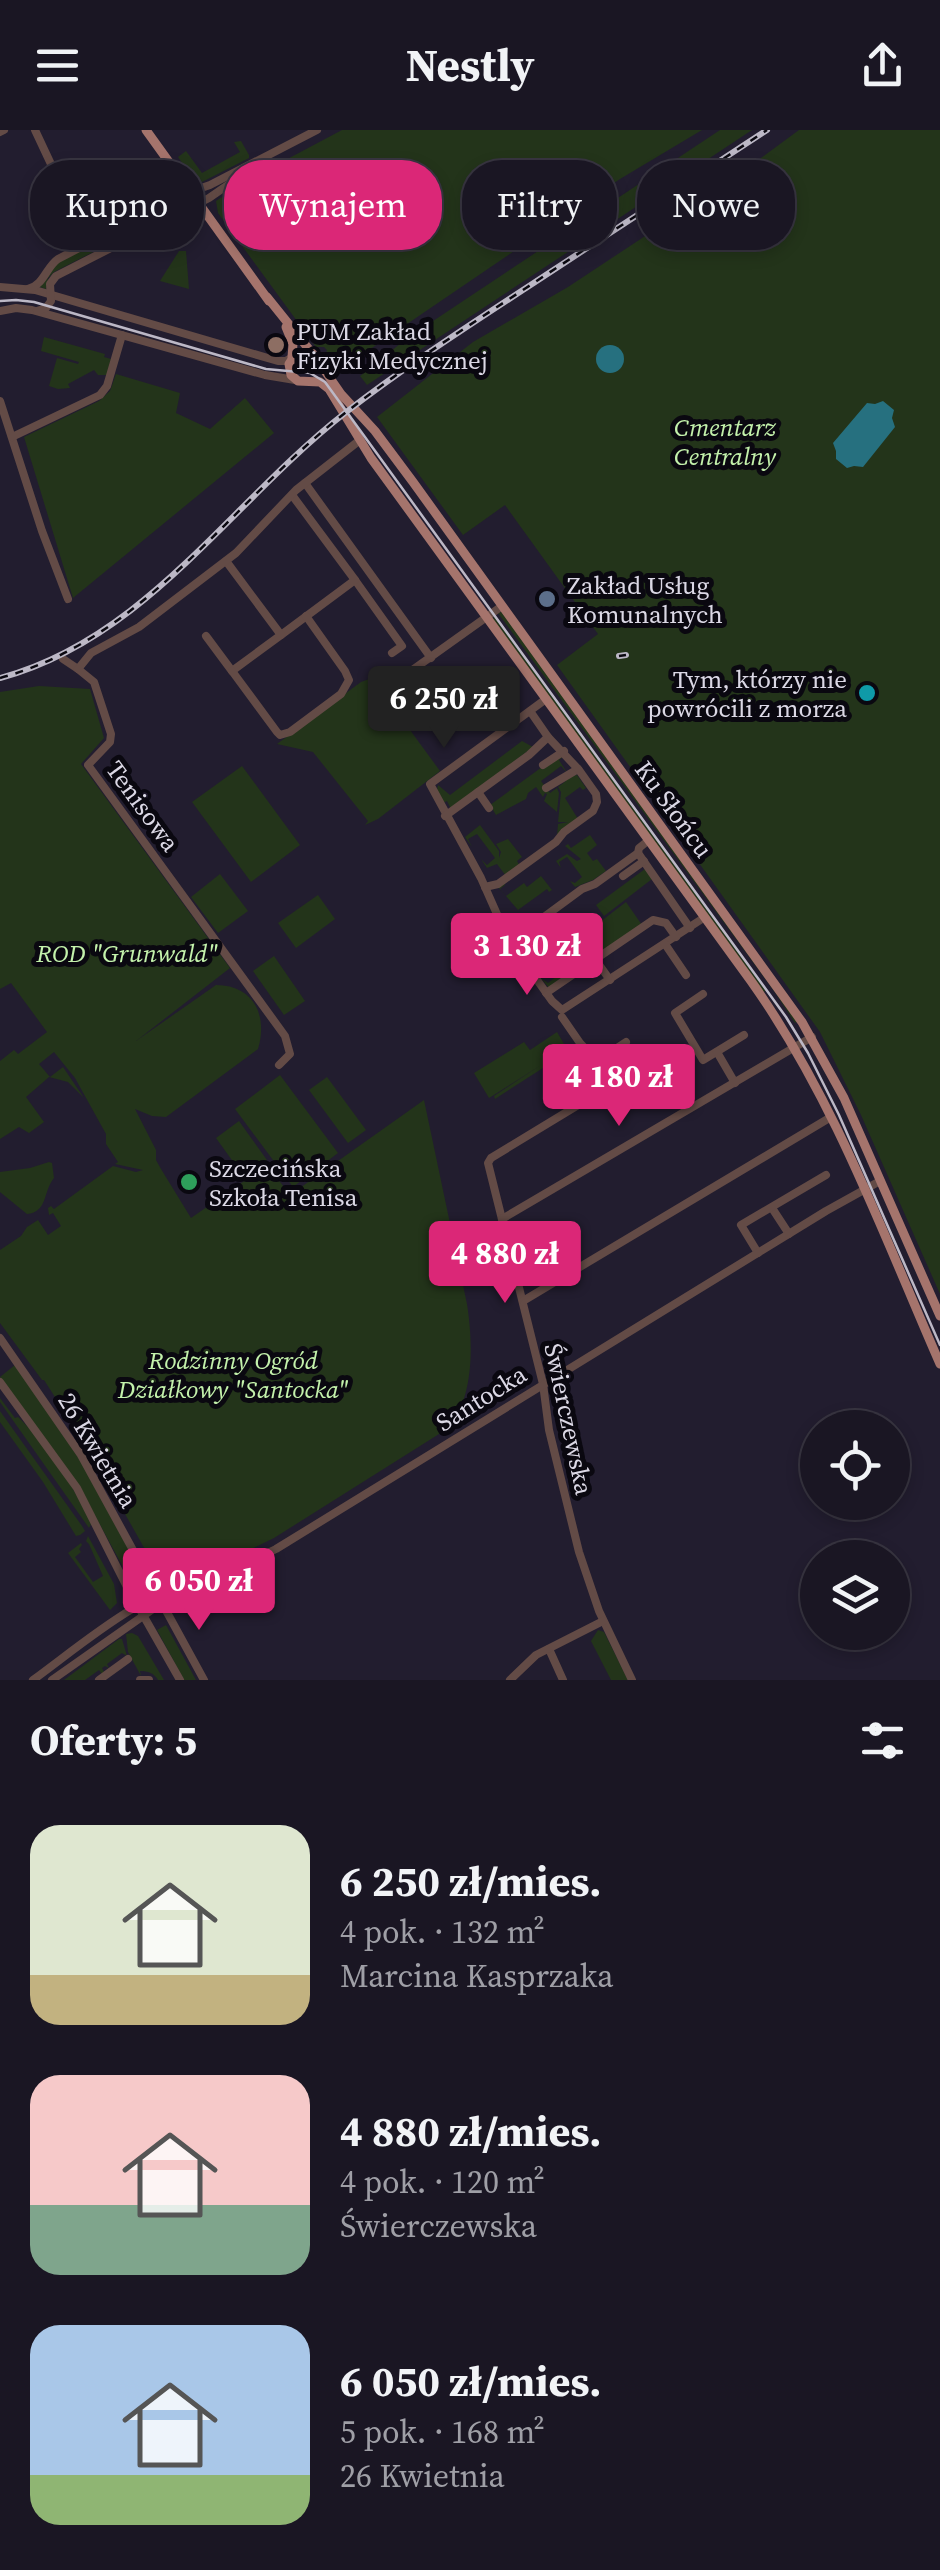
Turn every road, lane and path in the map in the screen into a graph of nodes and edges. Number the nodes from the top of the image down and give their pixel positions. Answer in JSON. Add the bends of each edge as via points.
{"nodes":[{"id":1,"x":35,"y":130,"type":"edge"},
{"id":2,"x":146,"y":130,"type":"edge"},
{"id":3,"x":317,"y":130,"type":"edge"},
{"id":4,"x":303,"y":133,"type":"edge"},
{"id":5,"x":272,"y":154,"type":"junction"},
{"id":6,"x":49,"y":160,"type":"edge"},
{"id":7,"x":167,"y":160,"type":"edge"},
{"id":8,"x":204,"y":187,"type":"edge"},
{"id":9,"x":204,"y":200,"type":"edge"},
{"id":10,"x":204,"y":211,"type":"edge"},
{"id":11,"x":75,"y":250,"type":"edge"},
{"id":12,"x":105,"y":250,"type":"edge"},
{"id":13,"x":0,"y":288,"type":"edge"},
{"id":14,"x":28,"y":289,"type":"junction"},
{"id":15,"x":52,"y":295,"type":"junction"},
{"id":16,"x":267,"y":298,"type":"junction"},
{"id":17,"x":0,"y":311,"type":"edge"},
{"id":18,"x":37,"y":311,"type":"junction"},
{"id":19,"x":122,"y":334,"type":"junction"},
{"id":20,"x":292,"y":358,"type":"junction"},
{"id":21,"x":315,"y":358,"type":"junction"},
{"id":22,"x":303,"y":380,"type":"junction"},
{"id":23,"x":0,"y":400,"type":"edge"},
{"id":24,"x":12,"y":438,"type":"junction"},
{"id":25,"x":360,"y":440,"type":"junction"},
{"id":26,"x":305,"y":483,"type":"junction"},
{"id":27,"x":292,"y":495,"type":"junction"},
{"id":28,"x":226,"y":561,"type":"junction"},
{"id":29,"x":355,"y":580,"type":"junction"},
{"id":30,"x":68,"y":598,"type":"dead end"},
{"id":31,"x":502,"y":606,"type":"junction"},
{"id":32,"x":306,"y":616,"type":"junction"},
{"id":33,"x":487,"y":617,"type":"junction"},
{"id":34,"x":206,"y":636,"type":"dead end"},
{"id":35,"x":280,"y":636,"type":"junction"},
{"id":36,"x":392,"y":653,"type":"dead end"},
{"id":37,"x":431,"y":658,"type":"junction"},
{"id":38,"x":63,"y":659,"type":"dead end"},
{"id":39,"x":78,"y":669,"type":"junction"},
{"id":40,"x":232,"y":671,"type":"junction"},
{"id":41,"x":383,"y":691,"type":"dead end"},
{"id":42,"x":546,"y":699,"type":"junction"},
{"id":43,"x":530,"y":712,"type":"junction"},
{"id":44,"x":548,"y":737,"type":"junction"},
{"id":45,"x":564,"y":751,"type":"junction"},
{"id":46,"x":543,"y":765,"type":"dead end"},
{"id":47,"x":578,"y":769,"type":"junction"},
{"id":48,"x":599,"y":772,"type":"junction"},
{"id":49,"x":586,"y":780,"type":"junction"},
{"id":50,"x":546,"y":788,"type":"dead end"},
{"id":51,"x":478,"y":792,"type":"junction"},
{"id":52,"x":490,"y":805,"type":"dead end"},
{"id":53,"x":445,"y":816,"type":"junction"},
{"id":54,"x":649,"y":840,"type":"junction"},
{"id":55,"x":641,"y":857,"type":"junction"},
{"id":56,"x":623,"y":876,"type":"dead end"},
{"id":57,"x":485,"y":887,"type":"junction"},
{"id":58,"x":705,"y":917,"type":"junction"},
{"id":59,"x":690,"y":928,"type":"junction"},
{"id":60,"x":676,"y":938,"type":"junction"},
{"id":61,"x":510,"y":942,"type":"junction"},
{"id":62,"x":666,"y":944,"type":"junction"},
{"id":63,"x":596,"y":958,"type":"junction"},
{"id":64,"x":686,"y":975,"type":"dead end"},
{"id":65,"x":610,"y":980,"type":"junction"},
{"id":66,"x":546,"y":992,"type":"junction"},
{"id":67,"x":704,"y":994,"type":"dead end"},
{"id":68,"x":562,"y":1014,"type":"junction"},
{"id":69,"x":744,"y":1035,"type":"dead end"},
{"id":70,"x":812,"y":1037,"type":"junction"},
{"id":71,"x":626,"y":1042,"type":"dead end"},
{"id":72,"x":796,"y":1047,"type":"junction"},
{"id":73,"x":717,"y":1052,"type":"junction"},
{"id":74,"x":279,"y":1065,"type":"dead end"},
{"id":75,"x":626,"y":1076,"type":"dead end"},
{"id":76,"x":735,"y":1083,"type":"junction"},
{"id":77,"x":832,"y":1117,"type":"junction"},
{"id":78,"x":826,"y":1175,"type":"dead end"},
{"id":79,"x":880,"y":1181,"type":"junction"},
{"id":80,"x":863,"y":1189,"type":"junction"},
{"id":81,"x":772,"y":1208,"type":"junction"},
{"id":82,"x":502,"y":1220,"type":"junction"},
{"id":83,"x":789,"y":1234,"type":"junction"},
{"id":84,"x":758,"y":1252,"type":"junction"},
{"id":85,"x":523,"y":1301,"type":"junction"},
{"id":86,"x":940,"y":1316,"type":"edge"},
{"id":87,"x":0,"y":1338,"type":"edge"},
{"id":88,"x":9,"y":1350,"type":"junction"},
{"id":89,"x":0,"y":1356,"type":"edge"},
{"id":90,"x":940,"y":1364,"type":"edge"},
{"id":91,"x":0,"y":1382,"type":"edge"},
{"id":92,"x":543,"y":1384,"type":"junction"},
{"id":93,"x":224,"y":1574,"type":"junction"},
{"id":94,"x":157,"y":1594,"type":"junction"},
{"id":95,"x":162,"y":1603,"type":"junction"},
{"id":96,"x":138,"y":1604,"type":"junction"},
{"id":97,"x":144,"y":1614,"type":"junction"},
{"id":98,"x":603,"y":1621,"type":"junction"},
{"id":99,"x":548,"y":1648,"type":"junction"},
{"id":100,"x":128,"y":1659,"type":"dead end"},
{"id":101,"x":56,"y":1679,"type":"edge"},
{"id":102,"x":33,"y":1680,"type":"edge"},
{"id":103,"x":98,"y":1680,"type":"edge"},
{"id":104,"x":140,"y":1680,"type":"edge"},
{"id":105,"x":148,"y":1680,"type":"edge"},
{"id":106,"x":180,"y":1680,"type":"edge"},
{"id":107,"x":204,"y":1680,"type":"edge"},
{"id":108,"x":510,"y":1680,"type":"edge"},
{"id":109,"x":563,"y":1680,"type":"edge"},
{"id":110,"x":632,"y":1680,"type":"edge"}],
"edges":[{"from":1,"to":6,"type":"street"},
{"from":2,"to":7,"type":"main road","name":"Ku Słońcu"},
{"from":3,"to":4,"type":"street"},
{"from":4,"to":5,"type":"street"},
{"from":5,"to":8,"type":"street"},
{"from":5,"to":9,"type":"street"},
{"from":10,"to":16,"type":"main road","name":"Ku Słońcu"},
{"from":11,"to":14,"type":"street"},
{"from":12,"to":15,"type":"street","via":[[58,274]]},
{"from":13,"to":14,"type":"street"},
{"from":14,"to":15,"type":"street"},
{"from":15,"to":18,"type":"street"},
{"from":15,"to":20,"type":"street","via":[[278,361]]},
{"from":16,"to":20,"type":"main road","name":"Ku Słońcu","via":[[291,336]]},
{"from":16,"to":21,"type":"main road","name":"Ku Słońcu"},
{"from":17,"to":18,"type":"street"},
{"from":18,"to":19,"type":"street"},
{"from":19,"to":22,"type":"street","via":[[265,376]]},
{"from":19,"to":24,"type":"street","via":[[100,395]]},
{"from":20,"to":21,"type":"main road","via":[[302,352]]},
{"from":20,"to":22,"type":"main road","via":[[289,370]]},
{"from":21,"to":22,"type":"main road","via":[[317,372]]},
{"from":21,"to":31,"type":"main road","name":"Ku Słońcu"},
{"from":22,"to":25,"type":"main road","name":"Ku Słońcu","via":[[329,389]]},
{"from":23,"to":24,"type":"street"},
{"from":24,"to":30,"type":"street"},
{"from":25,"to":26,"type":"street"},
{"from":25,"to":33,"type":"main road","name":"Ku Słońcu"},
{"from":26,"to":27,"type":"street"},
{"from":26,"to":37,"type":"street"},
{"from":27,"to":28,"type":"street"},
{"from":27,"to":29,"type":"street"},
{"from":28,"to":35,"type":"street"},
{"from":28,"to":39,"type":"street","via":[[130,633],[88,655]]},
{"from":29,"to":32,"type":"street"},
{"from":29,"to":36,"type":"street","via":[[402,646]]},
{"from":31,"to":33,"type":"street"},
{"from":31,"to":70,"type":"main road","name":"Ku Słońcu"},
{"from":32,"to":35,"type":"street"},
{"from":32,"to":40,"type":"street","via":[[349,680],[302,723],[280,736]]},
{"from":33,"to":37,"type":"street"},
{"from":33,"to":42,"type":"main road","name":"Ku Słońcu"},
{"from":34,"to":40,"type":"street"},
{"from":35,"to":40,"type":"street"},
{"from":37,"to":41,"type":"street"},
{"from":38,"to":39,"type":"street"},
{"from":39,"to":74,"type":"street","name":"Tenisowa","via":[[94,682],[112,738],[88,764],[285,1036],[290,1054]]},
{"from":42,"to":43,"type":"street"},
{"from":42,"to":48,"type":"main road","name":"Ku Słońcu"},
{"from":43,"to":44,"type":"street"},
{"from":43,"to":53,"type":"street","via":[[430,784]]},
{"from":44,"to":45,"type":"street"},
{"from":44,"to":51,"type":"street"},
{"from":45,"to":46,"type":"street"},
{"from":45,"to":47,"type":"street"},
{"from":47,"to":49,"type":"street"},
{"from":47,"to":50,"type":"street"},
{"from":48,"to":49,"type":"street"},
{"from":48,"to":54,"type":"main road","name":"Ku Słońcu"},
{"from":49,"to":57,"type":"street","via":[[598,802],[592,811],[560,840]]},
{"from":51,"to":52,"type":"street"},
{"from":51,"to":53,"type":"street"},
{"from":53,"to":57,"type":"street"},
{"from":54,"to":55,"type":"street","via":[[638,848]]},
{"from":54,"to":58,"type":"main road","name":"Ku Słońcu"},
{"from":55,"to":56,"type":"street"},
{"from":55,"to":59,"type":"street"},
{"from":55,"to":61,"type":"street","via":[[582,888]]},
{"from":57,"to":61,"type":"street"},
{"from":58,"to":59,"type":"street"},
{"from":58,"to":72,"type":"main road","name":"Ku Słońcu"},
{"from":59,"to":60,"type":"street"},
{"from":60,"to":62,"type":"street"},
{"from":60,"to":63,"type":"street","via":[[666,923],[654,920]]},
{"from":61,"to":66,"type":"street"},
{"from":62,"to":64,"type":"street"},
{"from":62,"to":65,"type":"street"},
{"from":63,"to":65,"type":"street"},
{"from":63,"to":66,"type":"street"},
{"from":65,"to":68,"type":"street"},
{"from":66,"to":68,"type":"street"},
{"from":67,"to":73,"type":"street","via":[[674,1012],[703,1060]]},
{"from":68,"to":71,"type":"street","via":[[596,1061]]},
{"from":69,"to":73,"type":"street"},
{"from":70,"to":72,"type":"street"},
{"from":70,"to":79,"type":"main road","name":"Ku Słońcu"},
{"from":72,"to":76,"type":"street"},
{"from":72,"to":77,"type":"main road","name":"Ku Słońcu"},
{"from":73,"to":76,"type":"street"},
{"from":75,"to":82,"type":"street","name":"Świerczewska","via":[[489,1160]]},
{"from":76,"to":82,"type":"street"},
{"from":77,"to":80,"type":"main road","name":"Ku Słońcu"},
{"from":77,"to":85,"type":"street"},
{"from":78,"to":81,"type":"street"},
{"from":79,"to":80,"type":"street"},
{"from":79,"to":86,"type":"main road","name":"Ku Słońcu"},
{"from":80,"to":83,"type":"street","name":"Santocka"},
{"from":80,"to":90,"type":"main road","name":"Ku Słońcu"},
{"from":81,"to":83,"type":"street"},
{"from":81,"to":84,"type":"street","via":[[741,1225]]},
{"from":82,"to":85,"type":"street","name":"Świerczewska"},
{"from":83,"to":84,"type":"street","name":"Santocka"},
{"from":84,"to":92,"type":"street","name":"Santocka"},
{"from":85,"to":92,"type":"street","name":"Świerczewska"},
{"from":87,"to":88,"type":"street","name":"26 Kwietnia"},
{"from":88,"to":89,"type":"street"},
{"from":88,"to":94,"type":"street","name":"26 Kwietnia","via":[[78,1450]]},
{"from":91,"to":96,"type":"street","name":"26 Kwietnia","via":[[73,1482]]},
{"from":92,"to":93,"type":"street","name":"Santocka","via":[[276,1549]]},
{"from":92,"to":98,"type":"street","name":"Świerczewska","via":[[568,1508]]},
{"from":93,"to":94,"type":"street","name":"Santocka"},
{"from":93,"to":95,"type":"street","name":"Santocka"},
{"from":94,"to":95,"type":"street","name":"26 Kwietnia"},
{"from":94,"to":96,"type":"street","name":"Santocka"},
{"from":95,"to":97,"type":"street","name":"Santocka"},
{"from":95,"to":107,"type":"street","name":"26 Kwietnia"},
{"from":96,"to":97,"type":"street","name":"26 Kwietnia"},
{"from":96,"to":102,"type":"street","name":"Santocka"},
{"from":97,"to":101,"type":"street","name":"Santocka"},
{"from":97,"to":106,"type":"street","name":"26 Kwietnia"},
{"from":98,"to":99,"type":"street"},
{"from":98,"to":110,"type":"street","name":"Świerczewska"},
{"from":99,"to":108,"type":"street"},
{"from":99,"to":109,"type":"street"},
{"from":100,"to":103,"type":"street"},
{"from":104,"to":105,"type":"street"}]}
